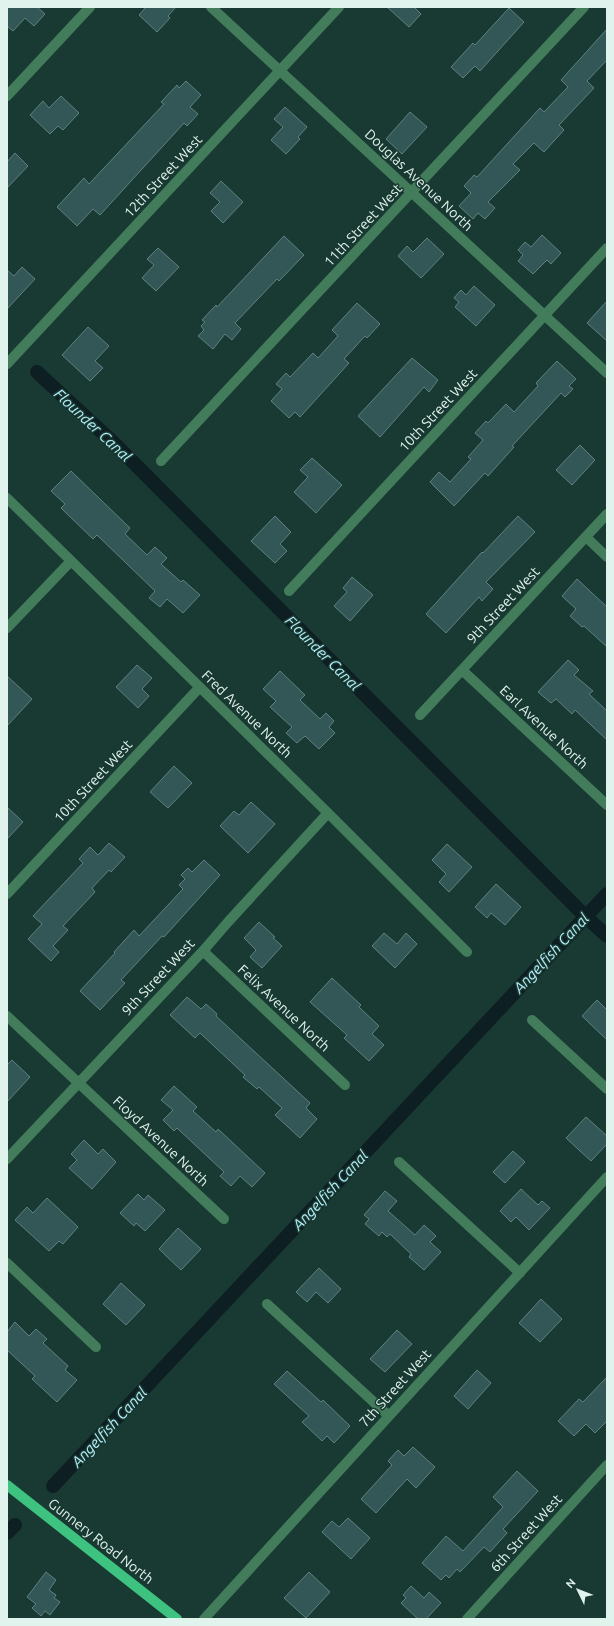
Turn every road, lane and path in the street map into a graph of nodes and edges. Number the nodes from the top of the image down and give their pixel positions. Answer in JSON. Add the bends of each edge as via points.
{"nodes":[{"id":1,"x":90,"y":7,"type":"edge"},
{"id":2,"x":211,"y":7,"type":"edge"},
{"id":3,"x":339,"y":7,"type":"edge"},
{"id":4,"x":584,"y":7,"type":"edge"},
{"id":5,"x":280,"y":71,"type":"junction"},
{"id":6,"x":7,"y":96,"type":"edge"},
{"id":7,"x":412,"y":193,"type":"junction"},
{"id":8,"x":607,"y":248,"type":"edge"},
{"id":9,"x":544,"y":316,"type":"junction"},
{"id":10,"x":7,"y":364,"type":"edge"},
{"id":11,"x":607,"y":373,"type":"edge"},
{"id":12,"x":161,"y":461,"type":"dead end"},
{"id":13,"x":7,"y":498,"type":"edge"},
{"id":14,"x":607,"y":514,"type":"edge"},
{"id":15,"x":586,"y":537,"type":"junction"},
{"id":16,"x":607,"y":557,"type":"edge"},
{"id":17,"x":72,"y":561,"type":"junction"},
{"id":18,"x":289,"y":591,"type":"dead end"},
{"id":19,"x":7,"y":628,"type":"edge"},
{"id":20,"x":462,"y":670,"type":"junction"},
{"id":21,"x":199,"y":688,"type":"junction"},
{"id":22,"x":420,"y":715,"type":"dead end"},
{"id":23,"x":607,"y":805,"type":"edge"},
{"id":24,"x":328,"y":813,"type":"junction"},
{"id":25,"x":7,"y":894,"type":"edge"},
{"id":26,"x":203,"y":951,"type":"junction"},
{"id":27,"x":467,"y":952,"type":"dead end"},
{"id":28,"x":7,"y":1016,"type":"edge"},
{"id":29,"x":532,"y":1020,"type":"dead end"},
{"id":30,"x":78,"y":1084,"type":"junction"},
{"id":31,"x":345,"y":1085,"type":"dead end"},
{"id":32,"x":607,"y":1089,"type":"edge"},
{"id":33,"x":7,"y":1159,"type":"edge"},
{"id":34,"x":399,"y":1162,"type":"dead end"},
{"id":35,"x":607,"y":1177,"type":"edge"},
{"id":36,"x":224,"y":1219,"type":"dead end"},
{"id":37,"x":7,"y":1263,"type":"edge"},
{"id":38,"x":520,"y":1273,"type":"junction"},
{"id":39,"x":267,"y":1304,"type":"dead end"},
{"id":40,"x":96,"y":1347,"type":"dead end"},
{"id":41,"x":389,"y":1416,"type":"junction"},
{"id":42,"x":607,"y":1465,"type":"edge"},
{"id":43,"x":7,"y":1486,"type":"edge"},
{"id":44,"x":177,"y":1619,"type":"edge"},
{"id":45,"x":204,"y":1619,"type":"edge"},
{"id":46,"x":467,"y":1619,"type":"edge"}],
"edges":[{"from":1,"to":6,"type":"street"},
{"from":2,"to":5,"type":"street","name":"Douglas Avenue North"},
{"from":3,"to":5,"type":"street","name":"12th Street West"},
{"from":4,"to":7,"type":"street","name":"11th Street West"},
{"from":5,"to":7,"type":"street","name":"Douglas Avenue North"},
{"from":5,"to":10,"type":"street","name":"12th Street West"},
{"from":7,"to":9,"type":"street","name":"Douglas Avenue North"},
{"from":7,"to":12,"type":"street","name":"11th Street West"},
{"from":8,"to":9,"type":"street","name":"10th Street West"},
{"from":9,"to":11,"type":"street","name":"Douglas Avenue North"},
{"from":9,"to":18,"type":"street","name":"10th Street West"},
{"from":13,"to":17,"type":"street","name":"Fred Avenue North"},
{"from":14,"to":15,"type":"street","name":"9th Street West"},
{"from":15,"to":16,"type":"street"},
{"from":15,"to":20,"type":"street","name":"9th Street West"},
{"from":17,"to":19,"type":"street"},
{"from":17,"to":21,"type":"street","name":"Fred Avenue North"},
{"from":20,"to":22,"type":"street","name":"9th Street West"},
{"from":20,"to":23,"type":"street","name":"Earl Avenue North"},
{"from":21,"to":24,"type":"street","name":"Fred Avenue North"},
{"from":21,"to":25,"type":"street","name":"10th Street West"},
{"from":24,"to":26,"type":"street","name":"9th Street West"},
{"from":24,"to":27,"type":"street","name":"Fred Avenue North"},
{"from":26,"to":30,"type":"street","name":"9th Street West"},
{"from":26,"to":31,"type":"street","name":"Felix Avenue North"},
{"from":28,"to":30,"type":"street","name":"Floyd Avenue North"},
{"from":29,"to":32,"type":"street"},
{"from":30,"to":33,"type":"street","name":"9th Street West"},
{"from":30,"to":36,"type":"street","name":"Floyd Avenue North"},
{"from":34,"to":38,"type":"street"},
{"from":35,"to":38,"type":"street","name":"7th Street West"},
{"from":37,"to":40,"type":"street"},
{"from":38,"to":41,"type":"street","name":"7th Street West"},
{"from":39,"to":41,"type":"street"},
{"from":41,"to":45,"type":"street","name":"7th Street West"},
{"from":42,"to":46,"type":"street","name":"6th Street West"},
{"from":43,"to":44,"type":"main road","name":"Gunnery Road North"}]}
